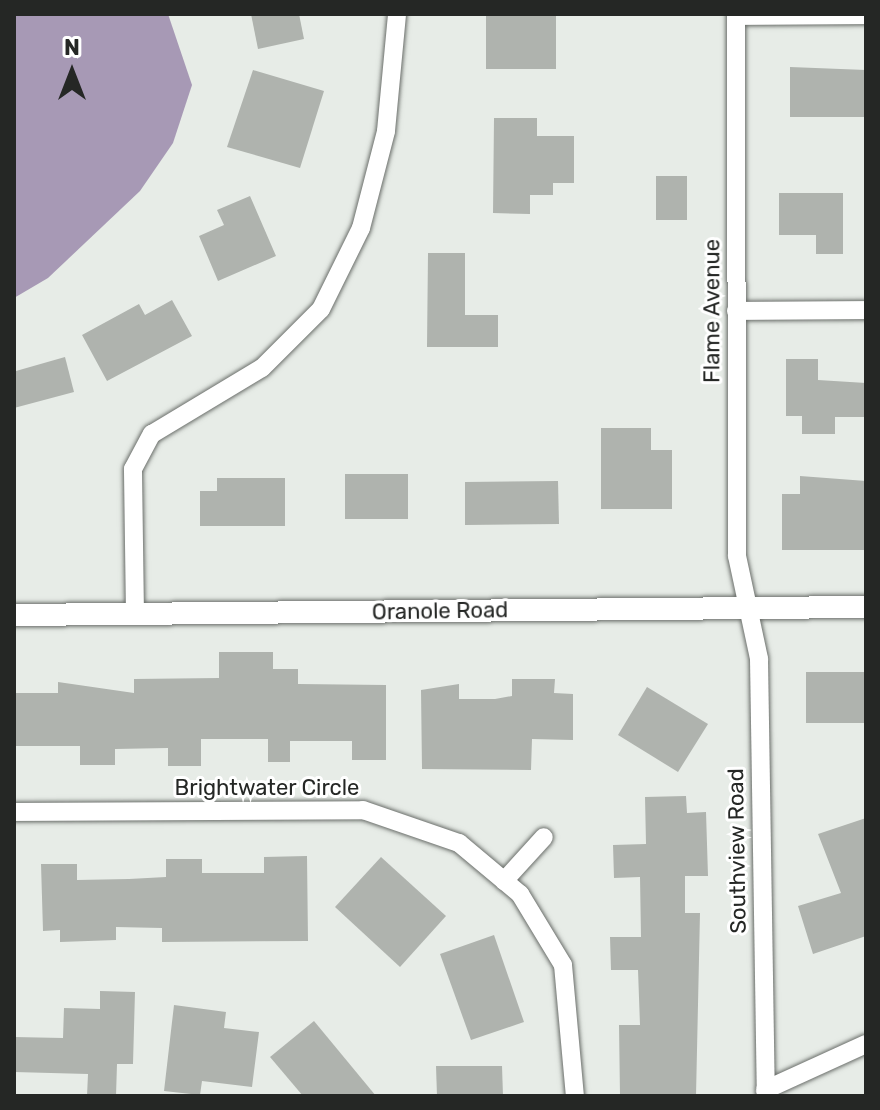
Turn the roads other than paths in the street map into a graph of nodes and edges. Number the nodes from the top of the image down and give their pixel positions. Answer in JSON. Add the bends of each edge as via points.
{"nodes":[{"id":1,"x":397,"y":14,"type":"edge"},
{"id":2,"x":736,"y":15,"type":"edge"},
{"id":3,"x":866,"y":15,"type":"edge"},
{"id":4,"x":866,"y":310,"type":"edge"},
{"id":5,"x":736,"y":311,"type":"junction"},
{"id":6,"x":866,"y":607,"type":"edge"},
{"id":7,"x":747,"y":608,"type":"junction"},
{"id":8,"x":14,"y":615,"type":"edge"},
{"id":9,"x":135,"y":615,"type":"junction"},
{"id":10,"x":14,"y":812,"type":"edge"},
{"id":11,"x":544,"y":837,"type":"dead end"},
{"id":12,"x":504,"y":881,"type":"junction"},
{"id":13,"x":866,"y":1044,"type":"edge"},
{"id":14,"x":766,"y":1093,"type":"edge"},
{"id":15,"x":575,"y":1096,"type":"edge"}],
"edges":[{"from":1,"to":9,"type":"street","via":[[386,131],[361,228],[321,309],[262,368],[152,434],[133,469]]},
{"from":2,"to":3,"type":"street"},
{"from":2,"to":5,"type":"street","name":"Flame Avenue"},
{"from":4,"to":5,"type":"street"},
{"from":5,"to":7,"type":"street","name":"Flame Avenue","via":[[737,556]]},
{"from":6,"to":7,"type":"street","name":"Oranole Road"},
{"from":7,"to":9,"type":"street","name":"Oranole Road"},
{"from":7,"to":14,"type":"street","name":"Southview Road","via":[[759,659]]},
{"from":8,"to":9,"type":"street","name":"Oranole Road"},
{"from":10,"to":12,"type":"street","name":"Brightwater Circle","via":[[363,810],[459,843]]},
{"from":11,"to":12,"type":"street"},
{"from":12,"to":15,"type":"street","name":"Brightwater Circle","via":[[563,965]]},
{"from":13,"to":14,"type":"street"}]}
